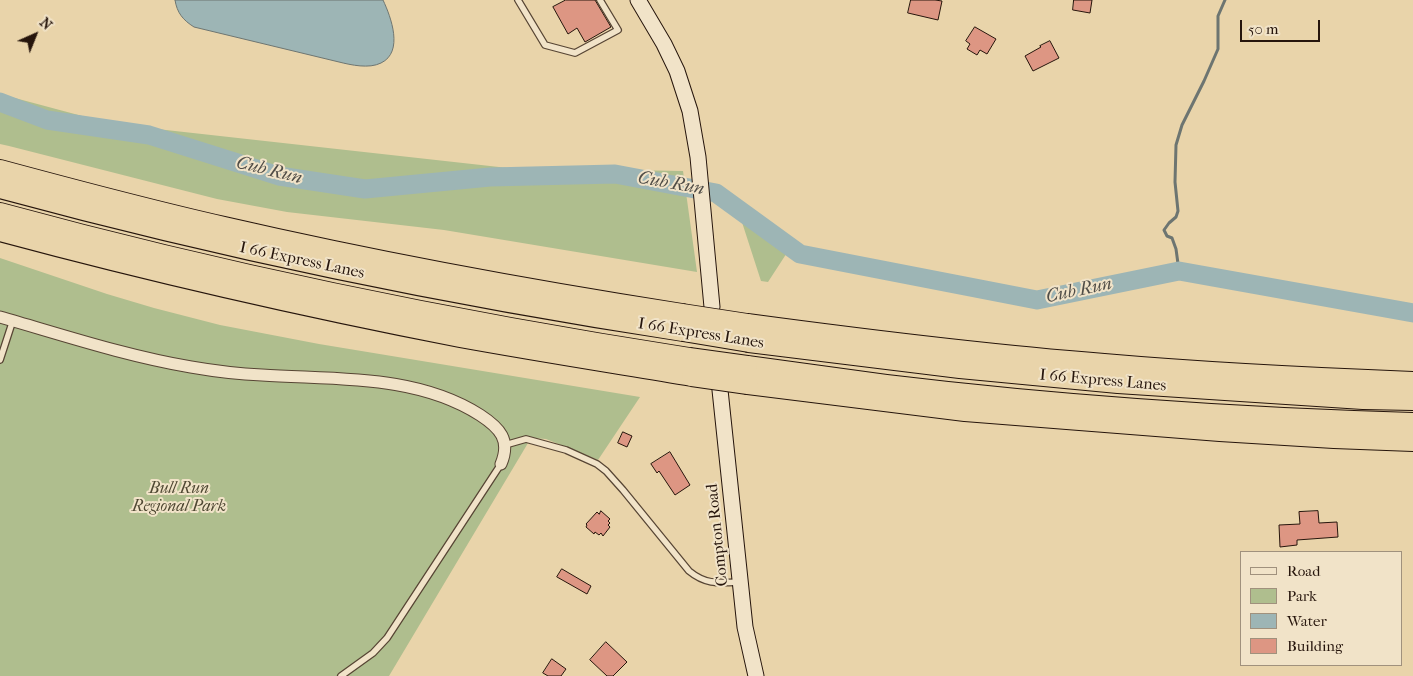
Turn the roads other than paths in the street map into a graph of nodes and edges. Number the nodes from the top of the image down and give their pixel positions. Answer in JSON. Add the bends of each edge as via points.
{"nodes":[{"id":1,"x":518,"y":0,"type":"edge"},
{"id":2,"x":600,"y":0,"type":"edge"},
{"id":3,"x":638,"y":0,"type":"edge"},
{"id":4,"x":0,"y":170,"type":"edge"},
{"id":5,"x":0,"y":188,"type":"edge"},
{"id":6,"x":0,"y":213,"type":"edge"},
{"id":7,"x":0,"y":231,"type":"edge"},
{"id":8,"x":712,"y":308,"type":"dead end"},
{"id":9,"x":0,"y":316,"type":"edge"},
{"id":10,"x":12,"y":320,"type":"junction"},
{"id":11,"x":682,"y":322,"type":"junction"},
{"id":12,"x":748,"y":333,"type":"junction"},
{"id":13,"x":0,"y":360,"type":"edge"},
{"id":14,"x":690,"y":367,"type":"junction"},
{"id":15,"x":748,"y":375,"type":"junction"},
{"id":16,"x":1413,"y":382,"type":"edge"},
{"id":17,"x":720,"y":390,"type":"dead end"},
{"id":18,"x":1413,"y":400,"type":"edge"},
{"id":19,"x":1413,"y":423,"type":"edge"},
{"id":20,"x":1413,"y":441,"type":"edge"},
{"id":21,"x":505,"y":445,"type":"junction"},
{"id":22,"x":501,"y":464,"type":"joint"},
{"id":23,"x":740,"y":582,"type":"junction"},
{"id":24,"x":341,"y":676,"type":"edge"},
{"id":25,"x":756,"y":676,"type":"edge"}],
"edges":[{"from":1,"to":2,"type":"lane","via":[[545,45],[575,52],[618,30]]},
{"from":3,"to":8,"type":"street","via":[[677,71],[690,111],[698,157]]},
{"from":4,"to":11,"type":"highway","via":[[222,227],[571,296]]},
{"from":5,"to":11,"type":"highway","name":"I 66 Express Lanes","via":[[270,255],[384,278],[493,299]]},
{"from":6,"to":14,"type":"highway","name":"I 66 Express Lanes","via":[[340,295]]},
{"from":7,"to":14,"type":"highway","via":[[336,312],[510,346]]},
{"from":9,"to":10,"type":"street"},
{"from":10,"to":13,"type":"lane"},
{"from":10,"to":21,"type":"street","via":[[190,367],[367,381],[423,391],[459,403],[487,420],[501,433]]},
{"from":11,"to":12,"type":"highway","bridge":true},
{"from":12,"to":16,"type":"highway","via":[[1103,364],[1300,378]]},
{"from":12,"to":18,"type":"highway","name":"I 66 Express Lanes","via":[[960,368],[1118,383]]},
{"from":14,"to":15,"type":"highway","bridge":true},
{"from":15,"to":19,"type":"highway","name":"I 66 Express Lanes","via":[[1028,400],[1253,416]]},
{"from":15,"to":20,"type":"highway","via":[[966,411],[1220,431]]},
{"from":17,"to":23,"type":"street","name":"Compton Road"},
{"from":21,"to":22,"type":"street"},
{"from":21,"to":23,"type":"lane","via":[[526,439],[566,450],[596,464],[618,484],[689,571],[712,582]]},
{"from":22,"to":24,"type":"lane","via":[[386,638]]},
{"from":23,"to":25,"type":"street","name":"Compton Road","via":[[745,628]]}]}
